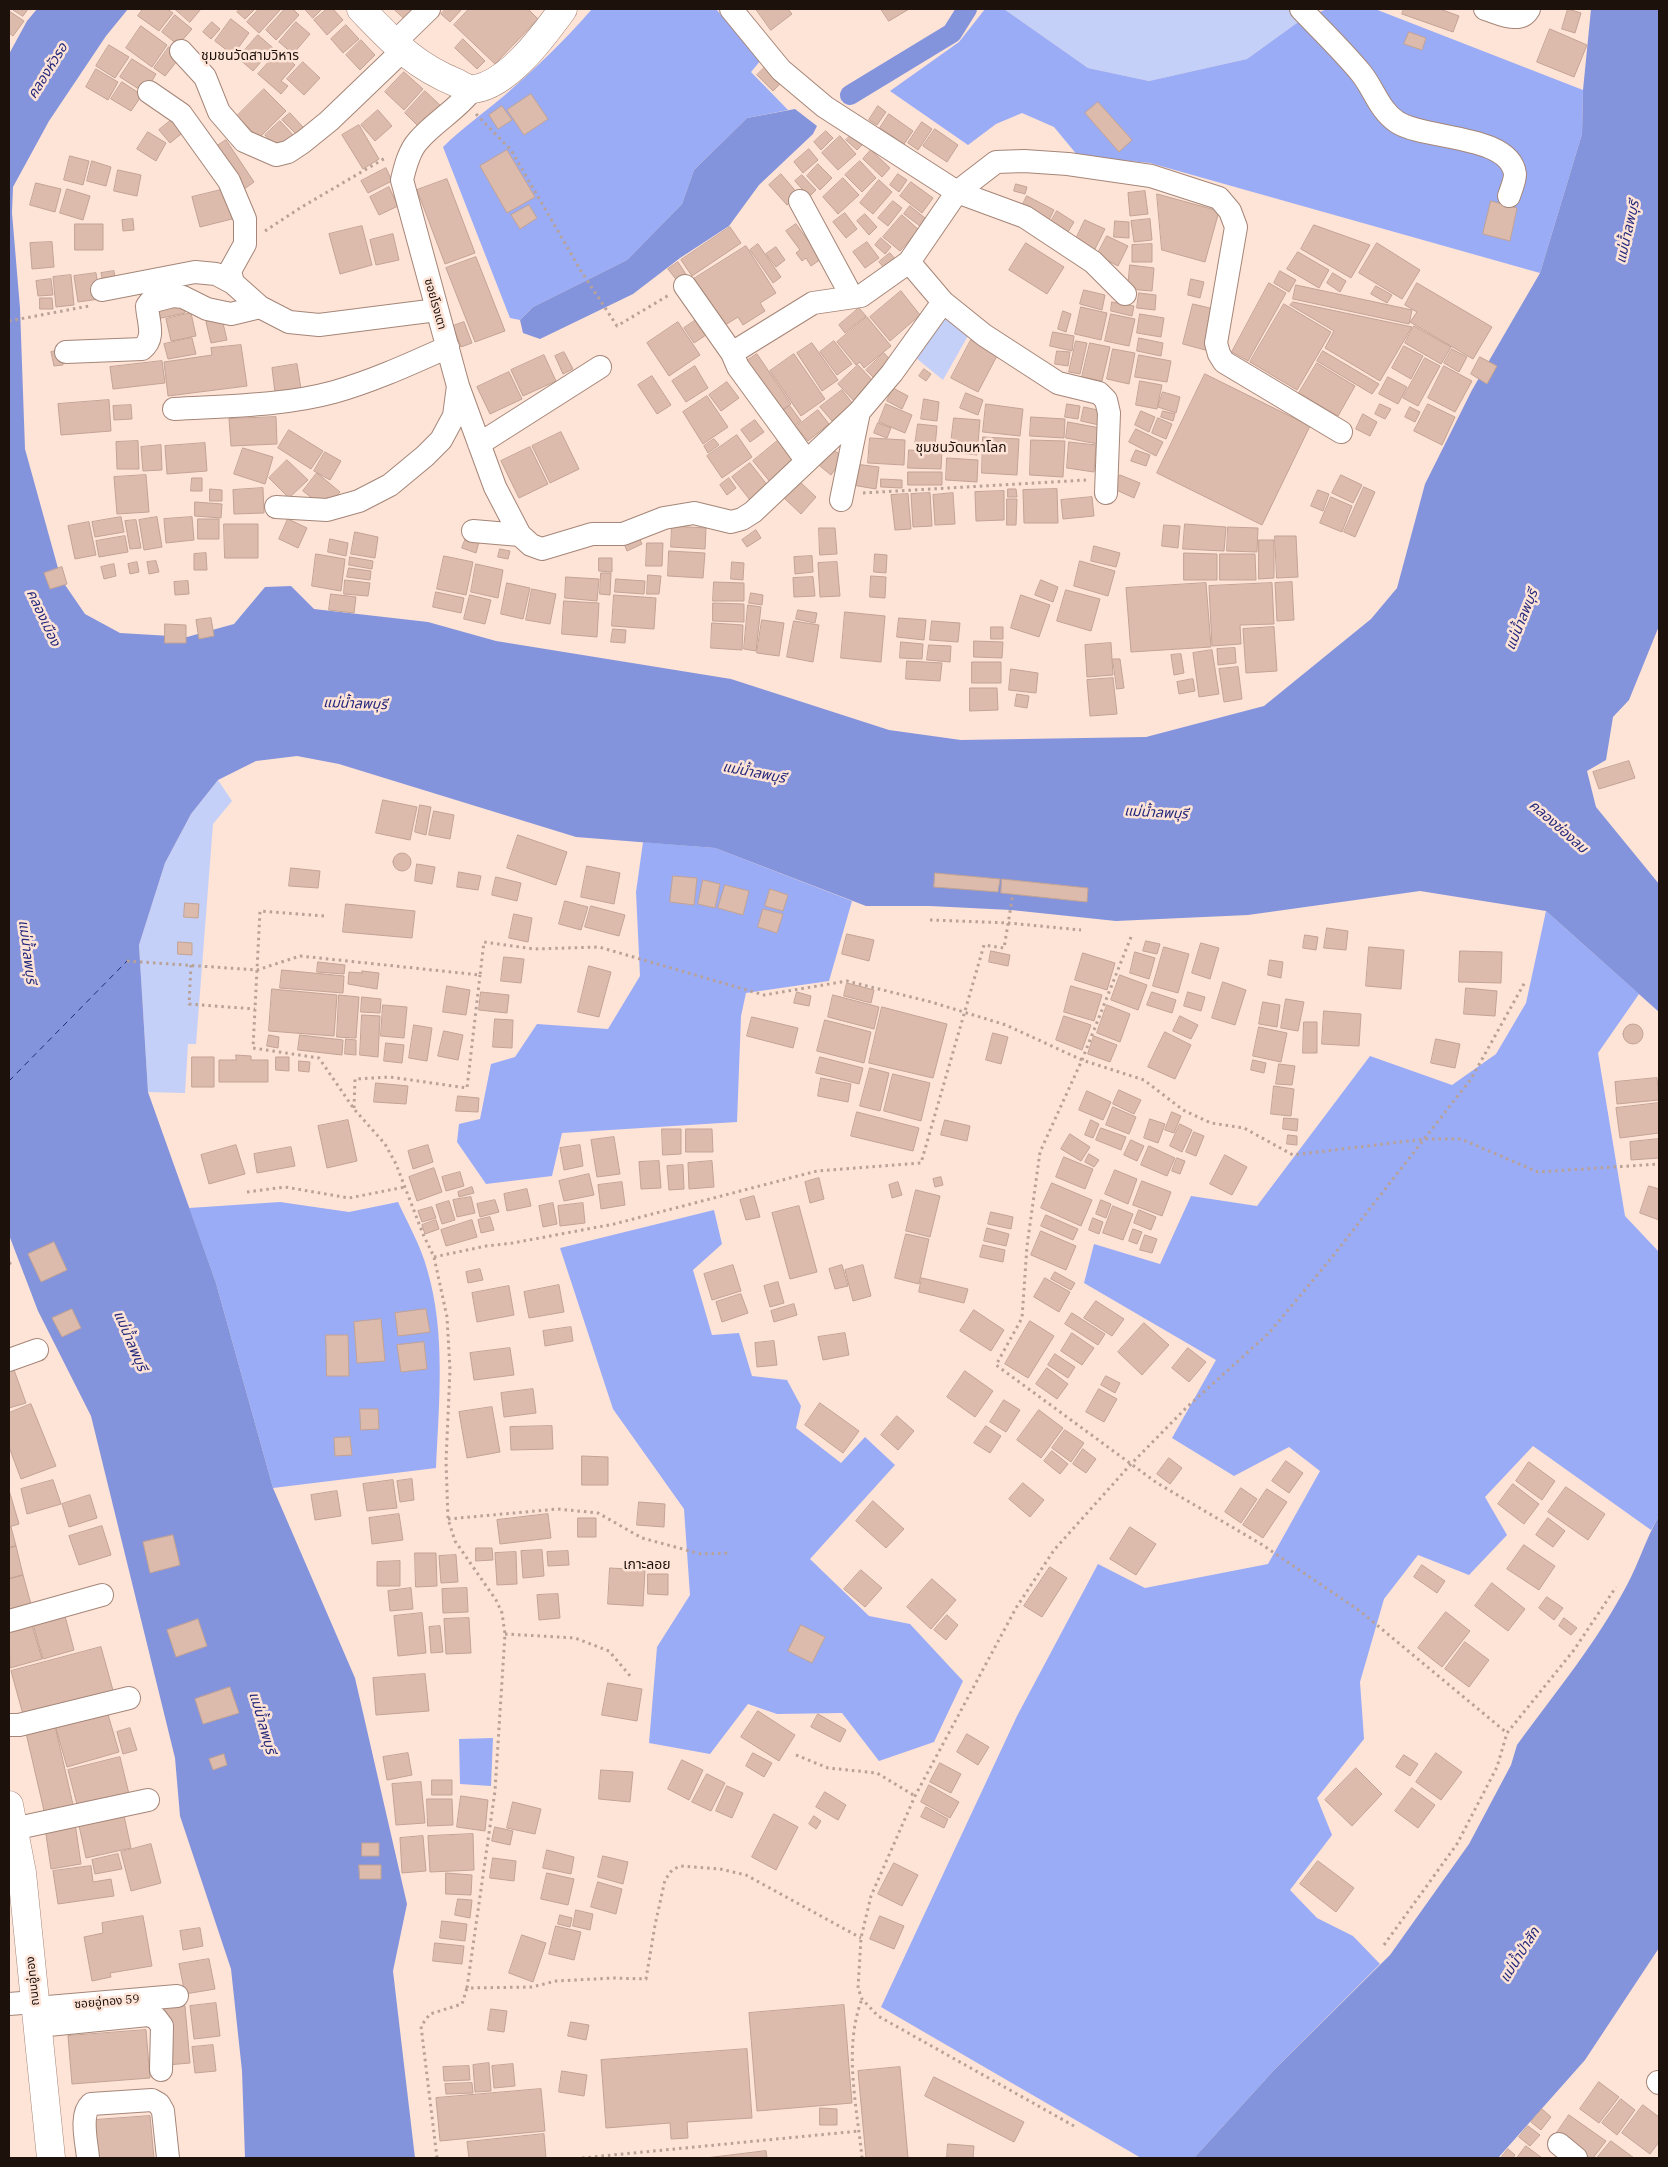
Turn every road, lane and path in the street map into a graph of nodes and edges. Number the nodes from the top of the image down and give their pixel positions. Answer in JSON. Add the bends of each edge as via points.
{"nodes":[{"id":1,"x":361,"y":9,"type":"edge"},
{"id":2,"x":430,"y":9,"type":"edge"},
{"id":3,"x":563,"y":9,"type":"edge"},
{"id":4,"x":731,"y":9,"type":"edge"},
{"id":5,"x":1301,"y":9,"type":"edge"},
{"id":6,"x":1485,"y":9,"type":"edge"},
{"id":7,"x":1529,"y":9,"type":"edge"},
{"id":8,"x":398,"y":47,"type":"junction"},
{"id":9,"x":181,"y":51,"type":"dead end"},
{"id":10,"x":149,"y":92,"type":"dead end"},
{"id":11,"x":468,"y":96,"type":"junction"},
{"id":12,"x":957,"y":192,"type":"junction"},
{"id":13,"x":1509,"y":196,"type":"dead end"},
{"id":14,"x":800,"y":201,"type":"dead end"},
{"id":15,"x":909,"y":262,"type":"junction"},
{"id":16,"x":234,"y":283,"type":"junction"},
{"id":17,"x":685,"y":286,"type":"joint"},
{"id":18,"x":102,"y":290,"type":"dead end"},
{"id":19,"x":1124,"y":294,"type":"dead end"},
{"id":20,"x":852,"y":297,"type":"junction"},
{"id":21,"x":943,"y":302,"type":"junction"},
{"id":22,"x":260,"y":307,"type":"junction"},
{"id":23,"x":437,"y":310,"type":"junction"},
{"id":24,"x":25,"y":318,"type":"dead end"},
{"id":25,"x":9,"y":321,"type":"edge"},
{"id":26,"x":448,"y":347,"type":"junction"},
{"id":27,"x":66,"y":352,"type":"dead end"},
{"id":28,"x":732,"y":353,"type":"junction"},
{"id":29,"x":600,"y":367,"type":"dead end"},
{"id":30,"x":458,"y":386,"type":"junction"},
{"id":31,"x":174,"y":409,"type":"dead end"},
{"id":32,"x":512,"y":410,"type":"dead end"},
{"id":33,"x":859,"y":412,"type":"junction"},
{"id":34,"x":1341,"y":432,"type":"dead end"},
{"id":35,"x":476,"y":435,"type":"junction"},
{"id":36,"x":806,"y":460,"type":"junction"},
{"id":37,"x":1107,"y":486,"type":"joint"},
{"id":38,"x":841,"y":497,"type":"joint"},
{"id":39,"x":276,"y":506,"type":"dead end"},
{"id":40,"x":473,"y":531,"type":"dead end"},
{"id":41,"x":520,"y":535,"type":"junction"},
{"id":42,"x":1013,"y":894,"type":"dead end"},
{"id":43,"x":324,"y":916,"type":"dead end"},
{"id":44,"x":930,"y":920,"type":"dead end"},
{"id":45,"x":1009,"y":923,"type":"junction"},
{"id":46,"x":1081,"y":930,"type":"dead end"},
{"id":47,"x":1131,"y":937,"type":"dead end"},
{"id":48,"x":127,"y":962,"type":"dead end"},
{"id":49,"x":191,"y":965,"type":"junction"},
{"id":50,"x":257,"y":970,"type":"junction"},
{"id":51,"x":480,"y":975,"type":"junction"},
{"id":52,"x":1525,"y":982,"type":"dead end"},
{"id":53,"x":255,"y":1009,"type":"junction"},
{"id":54,"x":963,"y":1012,"type":"junction"},
{"id":55,"x":1082,"y":1060,"type":"junction"},
{"id":56,"x":354,"y":1109,"type":"junction"},
{"id":57,"x":1425,"y":1139,"type":"junction"},
{"id":58,"x":1659,"y":1164,"type":"edge"},
{"id":59,"x":405,"y":1188,"type":"junction"},
{"id":60,"x":247,"y":1192,"type":"dead end"},
{"id":61,"x":434,"y":1257,"type":"junction"},
{"id":62,"x":37,"y":1350,"type":"dead end"},
{"id":63,"x":9,"y":1360,"type":"edge"},
{"id":64,"x":1131,"y":1464,"type":"junction"},
{"id":65,"x":448,"y":1519,"type":"junction"},
{"id":66,"x":730,"y":1553,"type":"dead end"},
{"id":67,"x":1616,"y":1587,"type":"dead end"},
{"id":68,"x":102,"y":1595,"type":"dead end"},
{"id":69,"x":9,"y":1622,"type":"edge"},
{"id":70,"x":505,"y":1634,"type":"junction"},
{"id":71,"x":631,"y":1678,"type":"dead end"},
{"id":72,"x":129,"y":1698,"type":"dead end"},
{"id":73,"x":9,"y":1725,"type":"edge"},
{"id":74,"x":1507,"y":1732,"type":"junction"},
{"id":75,"x":796,"y":1755,"type":"dead end"},
{"id":76,"x":915,"y":1796,"type":"junction"},
{"id":77,"x":148,"y":1800,"type":"dead end"},
{"id":78,"x":11,"y":1818,"type":"edge"},
{"id":79,"x":861,"y":1938,"type":"junction"},
{"id":80,"x":1384,"y":1945,"type":"dead end"},
{"id":81,"x":467,"y":1988,"type":"junction"},
{"id":82,"x":177,"y":1996,"type":"dead end"},
{"id":83,"x":862,"y":1999,"type":"junction"},
{"id":84,"x":9,"y":2004,"type":"edge"},
{"id":85,"x":36,"y":2012,"type":"junction"},
{"id":86,"x":161,"y":2070,"type":"dead end"},
{"id":87,"x":1074,"y":2126,"type":"dead end"},
{"id":88,"x":859,"y":2131,"type":"junction"},
{"id":89,"x":1560,"y":2144,"type":"dead end"},
{"id":90,"x":51,"y":2158,"type":"edge"},
{"id":91,"x":88,"y":2158,"type":"edge"},
{"id":92,"x":168,"y":2158,"type":"edge"},
{"id":93,"x":437,"y":2158,"type":"edge"},
{"id":94,"x":582,"y":2158,"type":"edge"},
{"id":95,"x":862,"y":2158,"type":"edge"},
{"id":96,"x":1576,"y":2158,"type":"edge"}],
"edges":[{"from":1,"to":8,"type":"main road"},
{"from":2,"to":8,"type":"street"},
{"from":3,"to":11,"type":"main road","via":[[517,64],[490,85]]},
{"from":4,"to":12,"type":"street","via":[[781,70],[825,107]]},
{"from":5,"to":13,"type":"street","via":[[1362,74],[1378,102],[1397,122],[1421,131],[1476,142],[1500,152],[1511,164],[1515,175]]},
{"from":6,"to":7,"type":"street","via":[[1512,17],[1520,17]]},
{"from":8,"to":9,"type":"street","via":[[329,121],[288,152],[276,155],[244,141],[219,112],[205,78]]},
{"from":8,"to":11,"type":"main road"},
{"from":10,"to":16,"type":"street","via":[[181,114],[230,181],[245,219],[245,244],[230,271]]},
{"from":11,"to":17,"type":"path","via":[[512,150],[581,271],[617,326]]},
{"from":11,"to":23,"type":"street","name":"ซอยโรงเตา","via":[[417,141],[402,180]]},
{"from":12,"to":15,"type":"street"},
{"from":12,"to":19,"type":"street","via":[[1025,217],[1093,262]]},
{"from":12,"to":34,"type":"street","via":[[996,162],[1024,161],[1151,176],[1219,198],[1230,211],[1236,227],[1216,343],[1219,354],[1224,362]]},
{"from":14,"to":20,"type":"street"},
{"from":15,"to":20,"type":"street","via":[[861,296]]},
{"from":15,"to":21,"type":"street"},
{"from":16,"to":18,"type":"street","via":[[216,274],[195,272]]},
{"from":16,"to":22,"type":"street"},
{"from":17,"to":28,"type":"street"},
{"from":20,"to":28,"type":"street","via":[[813,303]]},
{"from":21,"to":33,"type":"street","via":[[892,373]]},
{"from":21,"to":37,"type":"street","via":[[984,336],[1058,382],[1099,393],[1106,400],[1109,413]]},
{"from":22,"to":23,"type":"street","via":[[289,322],[320,325]]},
{"from":22,"to":27,"type":"street","via":[[231,314],[173,296],[150,302],[147,306],[150,338],[142,349]]},
{"from":23,"to":26,"type":"street","name":"ซอยโรงเตา"},
{"from":24,"to":25,"type":"path"},
{"from":26,"to":30,"type":"street","name":"ซอยโรงเตา"},
{"from":26,"to":31,"type":"street","via":[[333,392],[283,401]]},
{"from":28,"to":36,"type":"street"},
{"from":29,"to":35,"type":"street"},
{"from":30,"to":35,"type":"street"},
{"from":30,"to":39,"type":"street","name":"ซอยโรงเตา","via":[[454,416],[440,440],[406,474],[390,485],[358,501],[327,510]]},
{"from":32,"to":35,"type":"street"},
{"from":33,"to":36,"type":"street"},
{"from":33,"to":38,"type":"street"},
{"from":35,"to":41,"type":"street","via":[[495,487]]},
{"from":36,"to":41,"type":"street","via":[[753,512],[731,522],[694,514],[664,518],[623,534],[592,534],[542,548],[532,546]]},
{"from":37,"to":38,"type":"path"},
{"from":40,"to":41,"type":"street"},
{"from":42,"to":45,"type":"path"},
{"from":43,"to":50,"type":"path","via":[[260,911]]},
{"from":44,"to":45,"type":"path"},
{"from":45,"to":46,"type":"path"},
{"from":45,"to":54,"type":"path","via":[[1004,948],[984,945]]},
{"from":47,"to":55,"type":"path"},
{"from":48,"to":49,"type":"path"},
{"from":49,"to":50,"type":"path"},
{"from":49,"to":53,"type":"path","via":[[189,1004]]},
{"from":50,"to":51,"type":"path","via":[[300,956]]},
{"from":50,"to":53,"type":"path"},
{"from":51,"to":54,"type":"path","via":[[484,942],[534,949],[599,947],[764,995],[847,981]]},
{"from":51,"to":56,"type":"path","via":[[467,1088],[390,1077],[355,1079]]},
{"from":52,"to":57,"type":"path","via":[[1471,1080]]},
{"from":53,"to":56,"type":"path","via":[[253,1048],[319,1058]]},
{"from":54,"to":55,"type":"path","via":[[1006,1025]]},
{"from":54,"to":61,"type":"path","via":[[922,1164],[817,1171],[614,1224]]},
{"from":55,"to":57,"type":"path","via":[[1144,1080],[1183,1110],[1211,1123],[1244,1128],[1293,1155]]},
{"from":55,"to":64,"type":"path","via":[[1040,1152],[1022,1318],[996,1365]]},
{"from":56,"to":59,"type":"path","via":[[384,1144]]},
{"from":57,"to":58,"type":"path","via":[[1461,1140],[1538,1172]]},
{"from":57,"to":64,"type":"path","via":[[1269,1333],[1186,1408]]},
{"from":59,"to":60,"type":"path","via":[[349,1198],[285,1187]]},
{"from":59,"to":61,"type":"path"},
{"from":61,"to":65,"type":"path","via":[[448,1316]]},
{"from":62,"to":63,"type":"street"},
{"from":64,"to":74,"type":"path","via":[[1157,1483],[1261,1544],[1360,1611]]},
{"from":64,"to":76,"type":"path","via":[[1054,1550],[1016,1608]]},
{"from":65,"to":66,"type":"path","via":[[558,1509],[598,1513],[642,1538],[702,1554]]},
{"from":65,"to":70,"type":"path","via":[[455,1541],[496,1600]]},
{"from":67,"to":74,"type":"path","via":[[1574,1650]]},
{"from":68,"to":69,"type":"street"},
{"from":70,"to":71,"type":"path","via":[[575,1638],[609,1651]]},
{"from":70,"to":81,"type":"path","via":[[496,1791]]},
{"from":72,"to":73,"type":"street"},
{"from":74,"to":80,"type":"path","via":[[1498,1767],[1457,1844]]},
{"from":75,"to":76,"type":"path","via":[[828,1768],[877,1774]]},
{"from":76,"to":79,"type":"path","via":[[871,1896]]},
{"from":77,"to":78,"type":"street"},
{"from":78,"to":85,"type":"main road","name":"ถนนอู่ทอง","via":[[22,1873]]},
{"from":79,"to":81,"type":"path","via":[[746,1875],[720,1868],[680,1866],[672,1870],[665,1880],[646,1979],[613,1978],[556,1981],[532,1987]]},
{"from":79,"to":83,"type":"path","via":[[858,1988]]},
{"from":81,"to":93,"type":"path","via":[[462,2004],[430,2014],[421,2026]]},
{"from":82,"to":85,"type":"street","name":"ซอยอู่ทอง 59"},
{"from":83,"to":87,"type":"path","via":[[878,2016]]},
{"from":83,"to":88,"type":"path","via":[[856,2015],[852,2060]]},
{"from":84,"to":85,"type":"street"},
{"from":85,"to":86,"type":"street","via":[[148,2014],[162,2026]]},
{"from":85,"to":90,"type":"main road","name":"ถนนอู่ทอง"},
{"from":88,"to":94,"type":"path"},
{"from":88,"to":95,"type":"path"},
{"from":89,"to":96,"type":"street"},
{"from":91,"to":92,"type":"street","via":[[84,2116],[91,2104],[152,2100],[163,2111]]}]}
